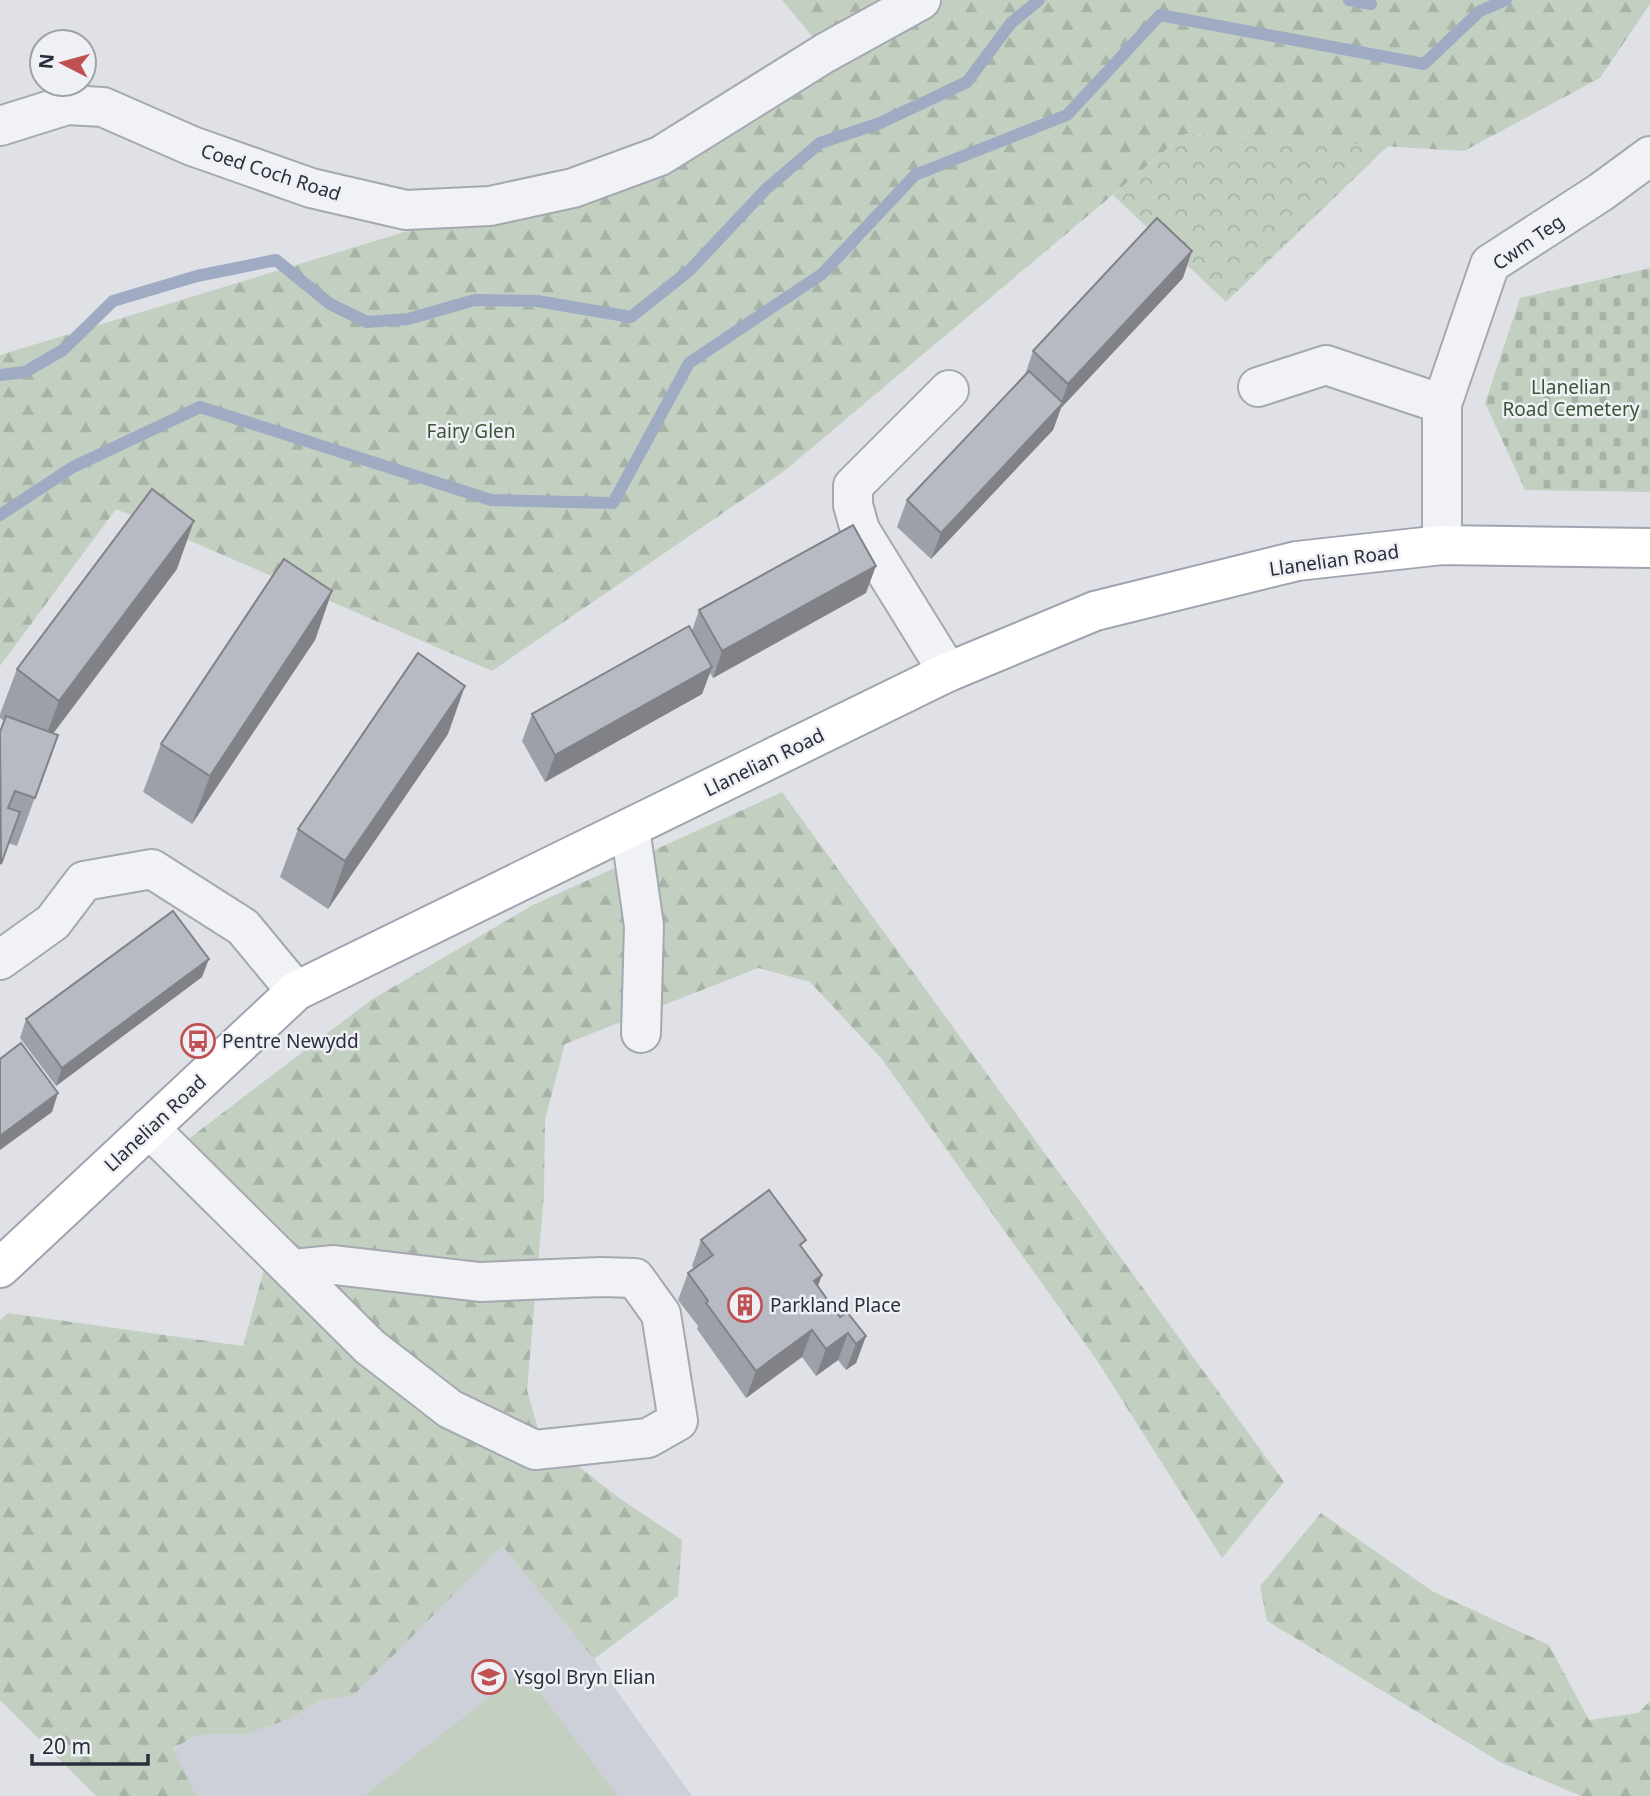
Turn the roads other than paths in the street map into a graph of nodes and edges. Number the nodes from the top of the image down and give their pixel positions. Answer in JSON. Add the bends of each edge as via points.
{"nodes":[{"id":1,"x":921,"y":0,"type":"edge"},
{"id":2,"x":0,"y":126,"type":"edge"},
{"id":3,"x":1650,"y":156,"type":"edge"},
{"id":4,"x":1258,"y":387,"type":"dead end"},
{"id":5,"x":949,"y":390,"type":"dead end"},
{"id":6,"x":1442,"y":404,"type":"junction"},
{"id":7,"x":1442,"y":545,"type":"junction"},
{"id":8,"x":1650,"y":548,"type":"edge"},
{"id":9,"x":948,"y":672,"type":"junction"},
{"id":10,"x":630,"y":828,"type":"junction"},
{"id":11,"x":0,"y":960,"type":"edge"},
{"id":12,"x":296,"y":991,"type":"junction"},
{"id":13,"x":641,"y":1033,"type":"dead end"},
{"id":14,"x":149,"y":1128,"type":"junction"},
{"id":15,"x":0,"y":1268,"type":"edge"},
{"id":16,"x":293,"y":1269,"type":"junction"}],
"edges":[{"from":1,"to":2,"type":"street","name":"Coed Coch Road","via":[[825,53],[660,156],[573,188],[490,206],[406,210],[311,188],[192,146],[103,107],[67,105]]},
{"from":3,"to":6,"type":"street","name":"Cwm Teg","via":[[1490,264]]},
{"from":4,"to":6,"type":"street","via":[[1326,365]]},
{"from":5,"to":9,"type":"street","via":[[853,486],[860,530]]},
{"from":6,"to":7,"type":"street","name":"Cwm Teg"},
{"from":7,"to":8,"type":"main road","name":"Llanelian Road"},
{"from":7,"to":9,"type":"main road","name":"Llanelian Road","via":[[1297,561],[1095,611]]},
{"from":9,"to":10,"type":"main road","name":"Llanelian Road"},
{"from":10,"to":12,"type":"main road","name":"Llanelian Road"},
{"from":10,"to":13,"type":"street","via":[[644,926]]},
{"from":11,"to":12,"type":"street","via":[[53,922],[83,881],[152,869],[243,927]]},
{"from":12,"to":14,"type":"main road","name":"Llanelian Road"},
{"from":14,"to":15,"type":"main road","name":"Llanelian Road"},
{"from":14,"to":16,"type":"street"},
{"from":16,"to":16,"type":"street","via":[[370,1347],[450,1409],[535,1450],[648,1438],[678,1421],[661,1314],[635,1278],[480,1282],[334,1265]]}]}
